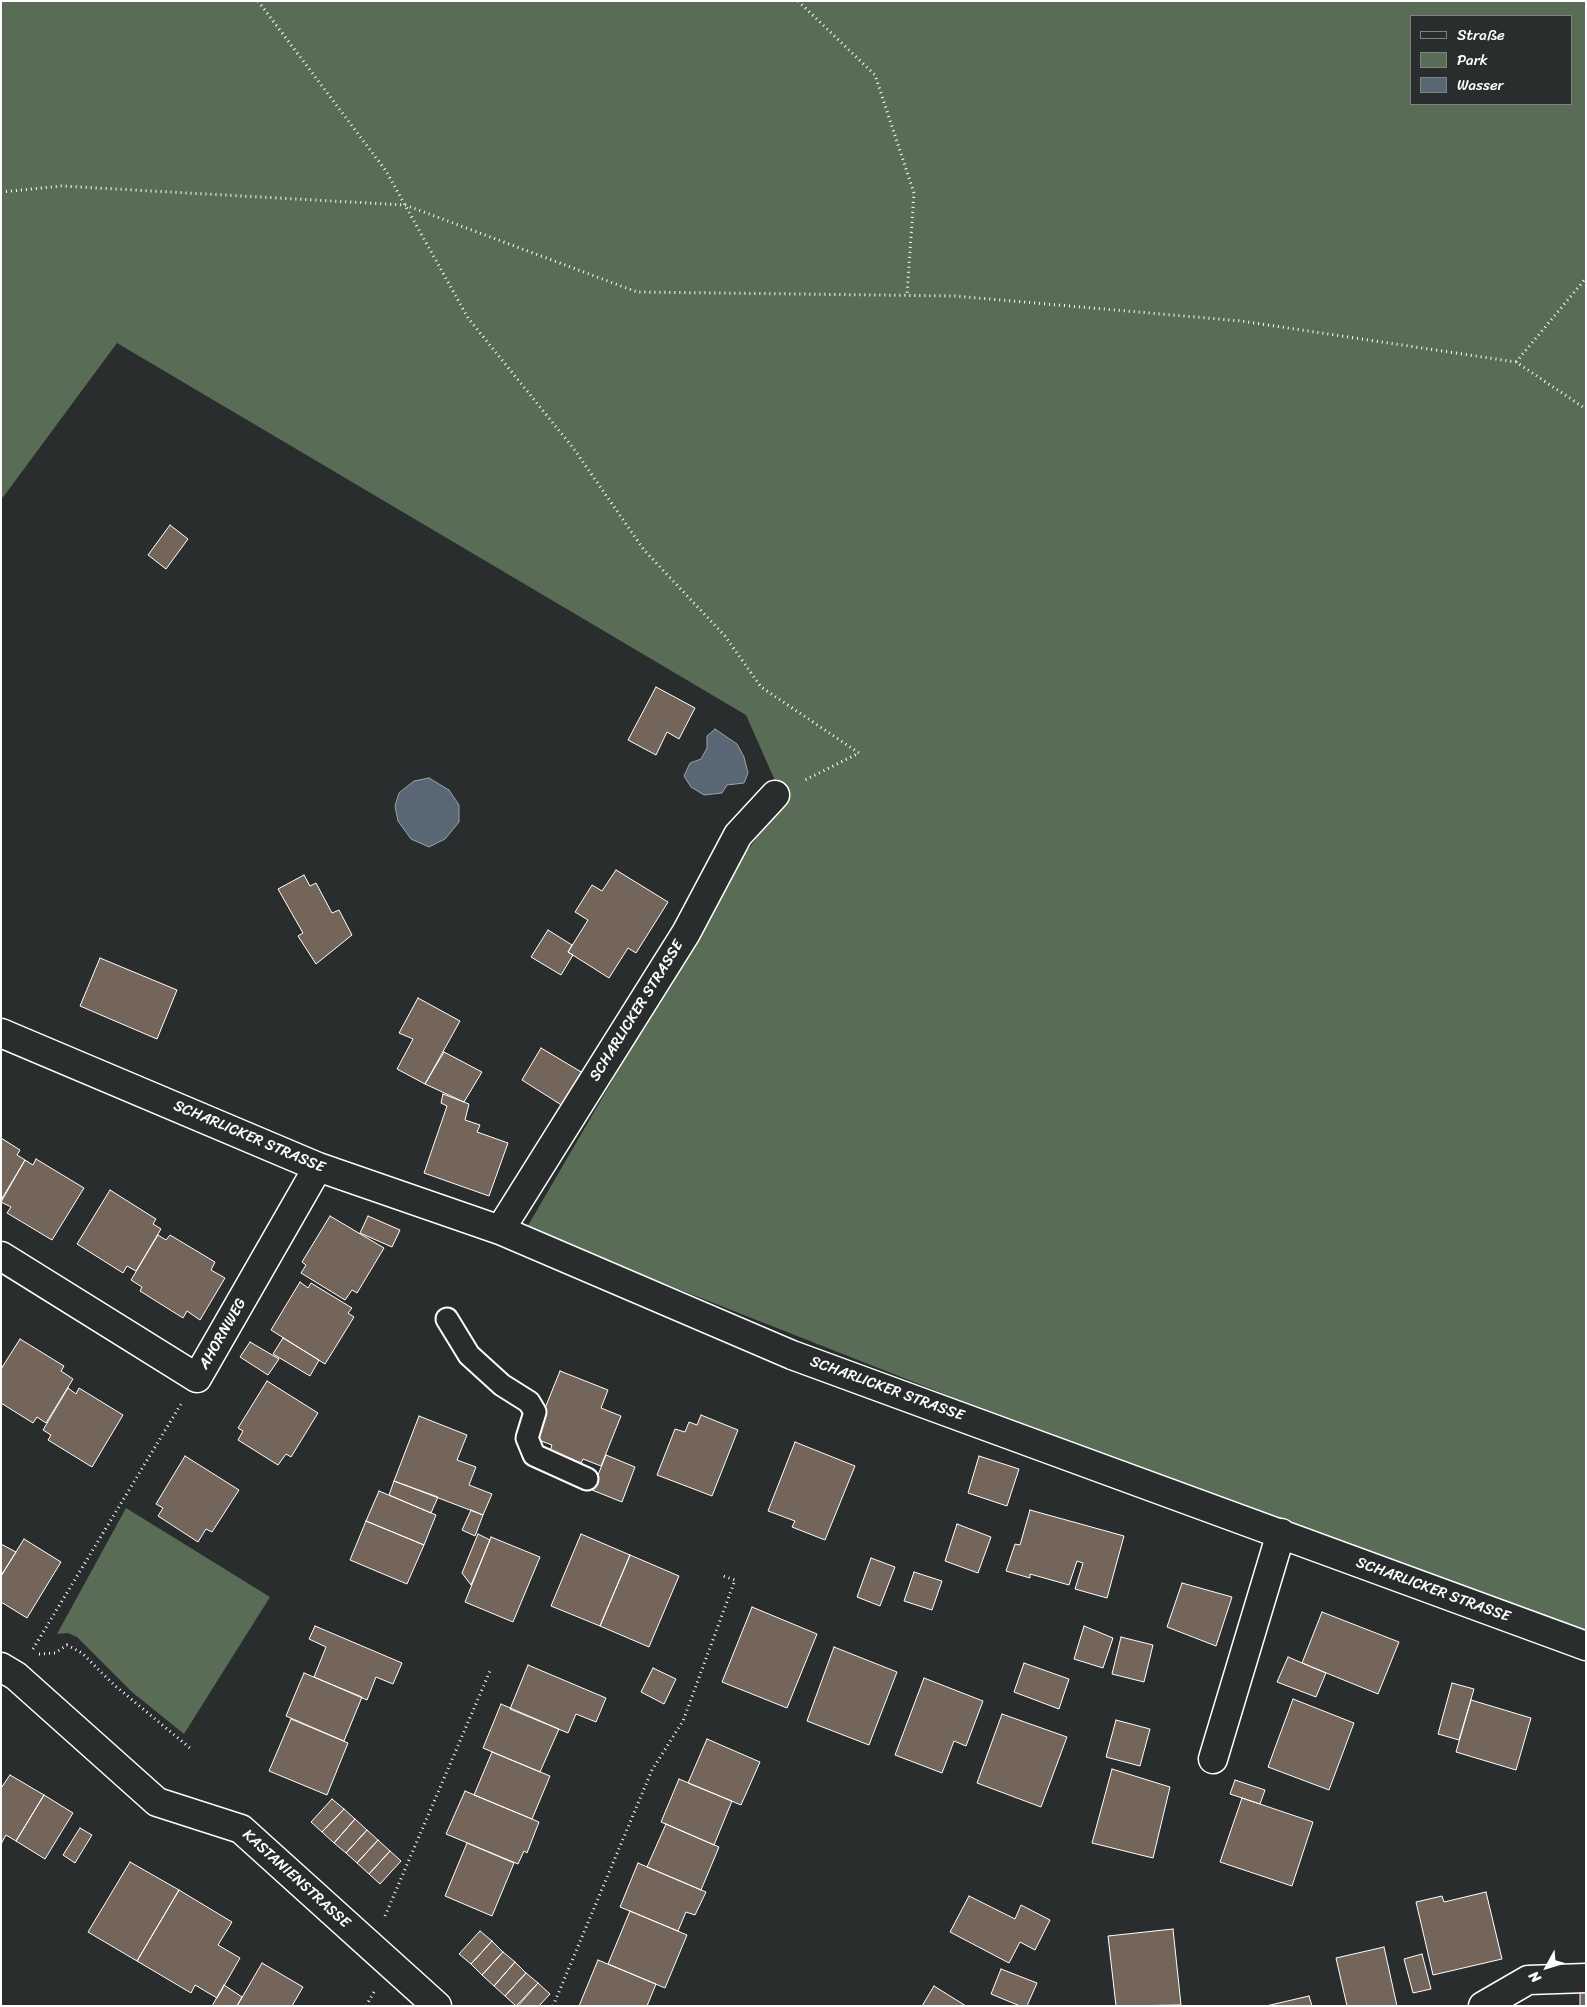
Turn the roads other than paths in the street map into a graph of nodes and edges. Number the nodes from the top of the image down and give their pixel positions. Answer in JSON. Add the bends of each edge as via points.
{"nodes":[{"id":1,"x":775,"y":795,"type":"road end"},
{"id":2,"x":1,"y":1033,"type":"edge"},
{"id":3,"x":318,"y":1167,"type":"junction"},
{"id":4,"x":500,"y":1230,"type":"junction"},
{"id":5,"x":1,"y":1256,"type":"edge"},
{"id":6,"x":447,"y":1319,"type":"dead end"},
{"id":7,"x":587,"y":1479,"type":"dead end"},
{"id":8,"x":1281,"y":1533,"type":"junction"},
{"id":9,"x":1586,"y":1646,"type":"edge"},
{"id":10,"x":1,"y":1668,"type":"edge"},
{"id":11,"x":1213,"y":1759,"type":"dead end"},
{"id":12,"x":1586,"y":1978,"type":"edge"},
{"id":13,"x":437,"y":2006,"type":"edge"},
{"id":14,"x":1483,"y":2006,"type":"edge"}],
"edges":[{"from":1,"to":4,"type":"street","name":"SCHARLICKER STRASSE","via":[[738,835],[686,933]]},
{"from":2,"to":3,"type":"street","name":"SCHARLICKER STRASSE"},
{"from":3,"to":4,"type":"street","name":"SCHARLICKER STRASSE"},
{"from":3,"to":5,"type":"street","name":"AHORNWEG","via":[[197,1378]]},
{"from":4,"to":8,"type":"street","name":"SCHARLICKER STRASSE","via":[[792,1355]]},
{"from":6,"to":7,"type":"lane","via":[[469,1355],[502,1385],[529,1402],[535,1412],[527,1438],[534,1456]]},
{"from":8,"to":9,"type":"street","name":"SCHARLICKER STRASSE"},
{"from":8,"to":11,"type":"street"},
{"from":10,"to":13,"type":"street","name":"KASTANIENSTRASSE","via":[[16,1676],[157,1802],[241,1829]]},
{"from":12,"to":14,"type":"street","via":[[1528,1980]]}]}
